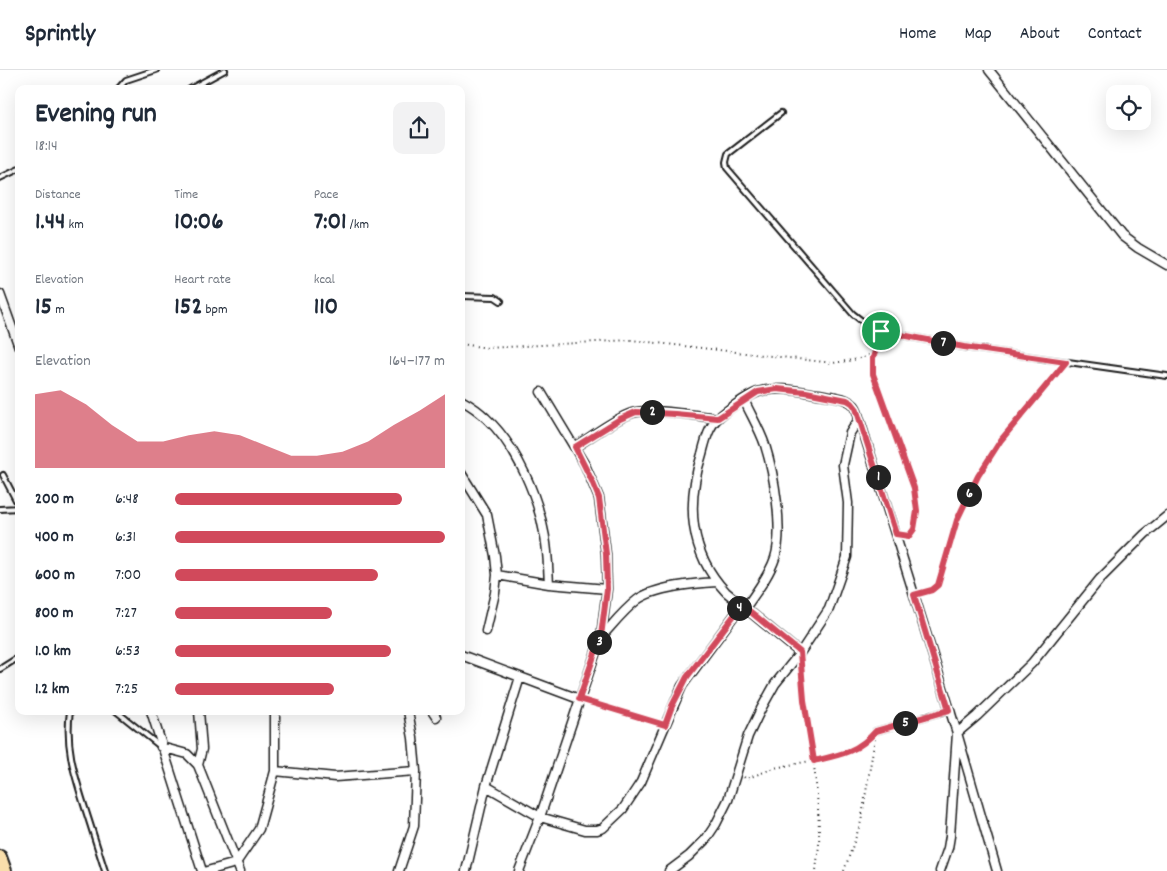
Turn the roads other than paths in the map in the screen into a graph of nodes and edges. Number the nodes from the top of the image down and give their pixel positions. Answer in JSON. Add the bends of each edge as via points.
{"nodes":[{"id":1,"x":156,"y":70,"type":"edge"},
{"id":2,"x":225,"y":70,"type":"edge"},
{"id":3,"x":989,"y":70,"type":"edge"},
{"id":4,"x":122,"y":85,"type":"edge"},
{"id":5,"x":197,"y":85,"type":"edge"},
{"id":6,"x":780,"y":113,"type":"dead end"},
{"id":7,"x":15,"y":171,"type":"edge"},
{"id":8,"x":0,"y":178,"type":"edge"},
{"id":9,"x":1167,"y":265,"type":"edge"},
{"id":10,"x":0,"y":294,"type":"edge"},
{"id":11,"x":465,"y":296,"type":"edge"},
{"id":12,"x":501,"y":301,"type":"dead end"},
{"id":13,"x":15,"y":336,"type":"edge"},
{"id":14,"x":1167,"y":376,"type":"edge"},
{"id":15,"x":541,"y":392,"type":"dead end"},
{"id":16,"x":744,"y":400,"type":"junction"},
{"id":17,"x":465,"y":403,"type":"edge"},
{"id":18,"x":718,"y":418,"type":"junction"},
{"id":19,"x":859,"y":419,"type":"junction"},
{"id":20,"x":575,"y":447,"type":"junction"},
{"id":21,"x":2,"y":475,"type":"dead end"},
{"id":22,"x":465,"y":479,"type":"edge"},
{"id":23,"x":15,"y":499,"type":"edge"},
{"id":24,"x":15,"y":507,"type":"edge"},
{"id":25,"x":0,"y":509,"type":"edge"},
{"id":26,"x":1167,"y":516,"type":"edge"},
{"id":27,"x":497,"y":574,"type":"junction"},
{"id":28,"x":716,"y":582,"type":"junction"},
{"id":29,"x":549,"y":584,"type":"junction"},
{"id":30,"x":607,"y":589,"type":"junction"},
{"id":31,"x":744,"y":606,"type":"junction"},
{"id":32,"x":486,"y":632,"type":"dead end"},
{"id":33,"x":601,"y":636,"type":"junction"},
{"id":34,"x":800,"y":652,"type":"junction"},
{"id":35,"x":465,"y":657,"type":"edge"},
{"id":36,"x":15,"y":660,"type":"edge"},
{"id":37,"x":0,"y":669,"type":"edge"},
{"id":38,"x":520,"y":677,"type":"junction"},
{"id":39,"x":579,"y":699,"type":"junction"},
{"id":40,"x":949,"y":710,"type":"junction"},
{"id":41,"x":70,"y":715,"type":"edge"},
{"id":42,"x":121,"y":715,"type":"edge"},
{"id":43,"x":152,"y":715,"type":"edge"},
{"id":44,"x":199,"y":715,"type":"edge"},
{"id":45,"x":276,"y":715,"type":"edge"},
{"id":46,"x":409,"y":715,"type":"edge"},
{"id":47,"x":876,"y":731,"type":"road end"},
{"id":48,"x":957,"y":733,"type":"junction"},
{"id":49,"x":161,"y":747,"type":"junction"},
{"id":50,"x":198,"y":765,"type":"junction"},
{"id":51,"x":275,"y":771,"type":"junction"},
{"id":52,"x":416,"y":771,"type":"junction"},
{"id":53,"x":486,"y":786,"type":"junction"},
{"id":54,"x":540,"y":817,"type":"junction"},
{"id":55,"x":0,"y":857,"type":"edge"},
{"id":56,"x":238,"y":867,"type":"edge"},
{"id":57,"x":5,"y":871,"type":"edge"},
{"id":58,"x":105,"y":871,"type":"edge"},
{"id":59,"x":202,"y":871,"type":"edge"},
{"id":60,"x":207,"y":871,"type":"edge"},
{"id":61,"x":400,"y":871,"type":"edge"},
{"id":62,"x":466,"y":871,"type":"edge"},
{"id":63,"x":519,"y":871,"type":"edge"},
{"id":64,"x":669,"y":871,"type":"edge"},
{"id":65,"x":940,"y":871,"type":"edge"},
{"id":66,"x":997,"y":871,"type":"edge"}],
"edges":[{"from":1,"to":4,"type":"lane","via":[[126,80]]},
{"from":2,"to":5,"type":"lane"},
{"from":3,"to":9,"type":"street","via":[[1122,236]]},
{"from":6,"to":14,"type":"lane","via":[[728,154],[727,168],[862,321],[881,331],[964,347]]},
{"from":7,"to":8,"type":"lane"},
{"from":10,"to":13,"type":"street"},
{"from":11,"to":12,"type":"lane","via":[[495,297]]},
{"from":15,"to":20,"type":"street"},
{"from":16,"to":18,"type":"street"},
{"from":16,"to":19,"type":"street","via":[[772,389],[806,392],[850,402]]},
{"from":16,"to":31,"type":"street","via":[[765,443],[773,476],[778,542],[775,559],[766,577]]},
{"from":17,"to":29,"type":"street","via":[[487,418],[502,436],[531,487],[546,539]]},
{"from":18,"to":20,"type":"street","via":[[636,412]]},
{"from":18,"to":28,"type":"street","via":[[709,433],[697,469],[692,506],[699,548]]},
{"from":19,"to":34,"type":"street","via":[[850,433],[843,465],[848,504],[847,557],[829,609]]},
{"from":19,"to":40,"type":"street"},
{"from":20,"to":30,"type":"street","via":[[599,498]]},
{"from":21,"to":23,"type":"lane"},
{"from":22,"to":27,"type":"street","via":[[487,515]]},
{"from":24,"to":25,"type":"lane"},
{"from":26,"to":48,"type":"street","via":[[1100,579],[1032,662]]},
{"from":27,"to":29,"type":"street"},
{"from":27,"to":32,"type":"street"},
{"from":28,"to":31,"type":"street"},
{"from":28,"to":33,"type":"street","via":[[683,584],[642,597]]},
{"from":29,"to":30,"type":"street"},
{"from":30,"to":33,"type":"street"},
{"from":31,"to":34,"type":"street"},
{"from":31,"to":54,"type":"street","via":[[687,677],[641,782],[623,809],[598,830],[586,830]]},
{"from":33,"to":39,"type":"street"},
{"from":34,"to":64,"type":"street","via":[[775,684],[761,709],[748,736],[722,813],[711,833],[690,856]]},
{"from":35,"to":38,"type":"street"},
{"from":36,"to":37,"type":"lane"},
{"from":38,"to":39,"type":"street"},
{"from":38,"to":53,"type":"street"},
{"from":39,"to":54,"type":"street"},
{"from":40,"to":47,"type":"lane"},
{"from":40,"to":48,"type":"street"},
{"from":41,"to":58,"type":"lane","via":[[72,765]]},
{"from":42,"to":49,"type":"lane"},
{"from":43,"to":49,"type":"street"},
{"from":44,"to":50,"type":"street","via":[[202,749]]},
{"from":45,"to":51,"type":"street"},
{"from":46,"to":52,"type":"street"},
{"from":48,"to":65,"type":"street","via":[[950,836]]},
{"from":48,"to":66,"type":"street"},
{"from":49,"to":50,"type":"street","via":[[187,754]]},
{"from":49,"to":59,"type":"street"},
{"from":50,"to":56,"type":"street"},
{"from":51,"to":52,"type":"street","via":[[335,777]]},
{"from":51,"to":56,"type":"street","via":[[259,828]]},
{"from":52,"to":61,"type":"street","via":[[414,826]]},
{"from":53,"to":54,"type":"street"},
{"from":53,"to":62,"type":"street"},
{"from":54,"to":63,"type":"street"},
{"from":55,"to":57,"type":"main road"},
{"from":56,"to":60,"type":"street"}]}
